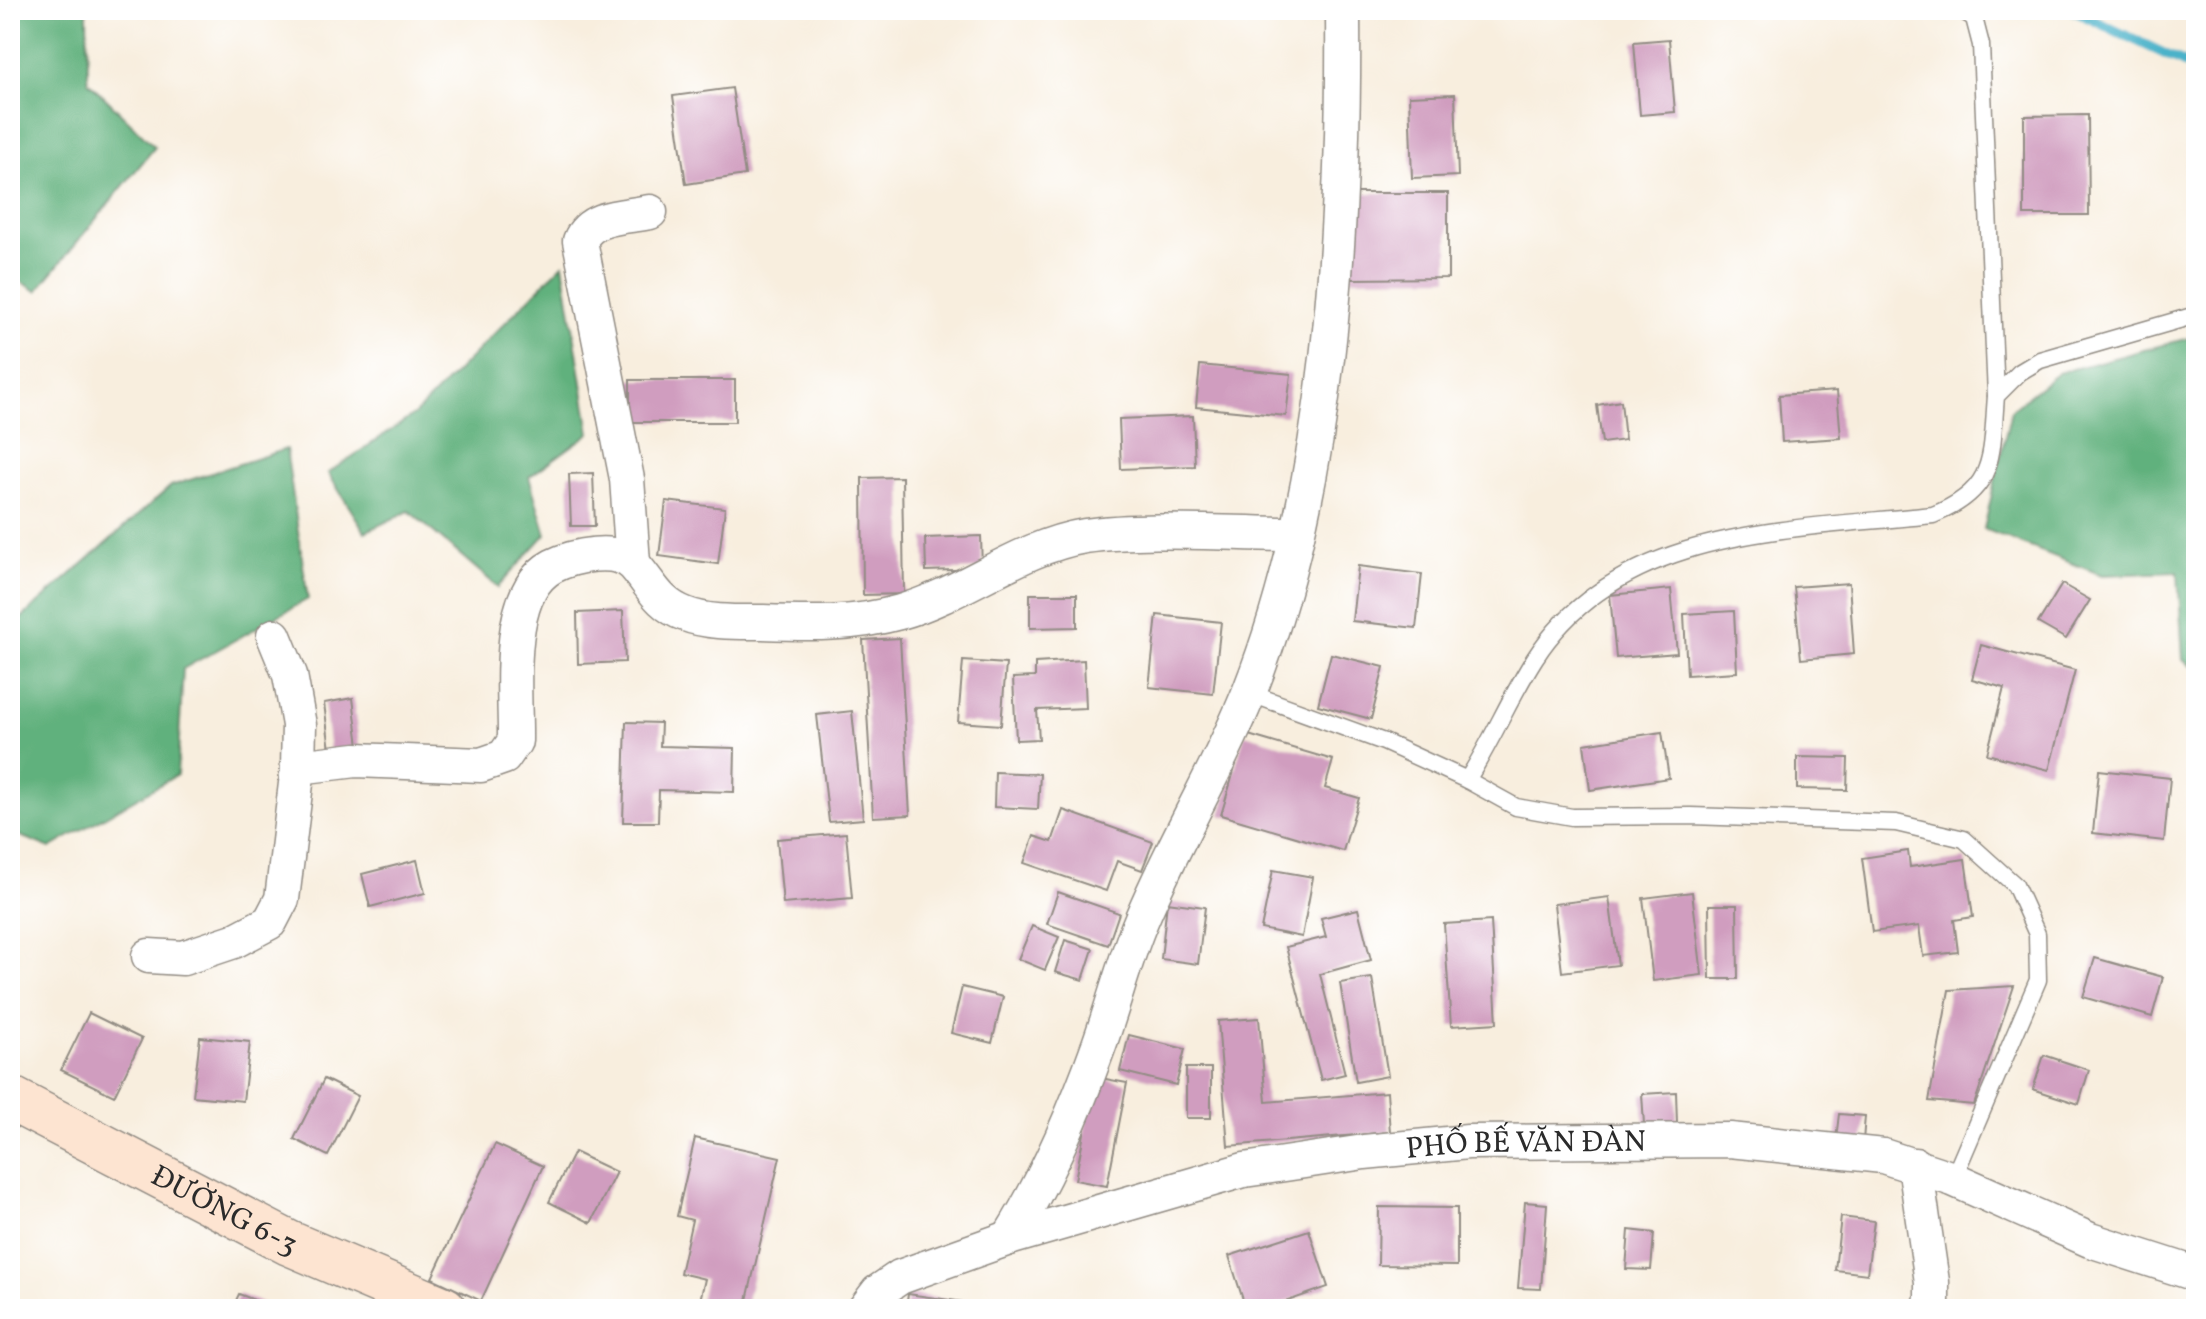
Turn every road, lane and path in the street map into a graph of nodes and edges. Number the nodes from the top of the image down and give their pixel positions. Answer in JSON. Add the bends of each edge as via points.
{"nodes":[{"id":1,"x":1343,"y":10,"type":"edge"},
{"id":2,"x":1961,"y":10,"type":"edge"},
{"id":3,"x":650,"y":212,"type":"dead end"},
{"id":4,"x":2196,"y":315,"type":"edge"},
{"id":5,"x":1996,"y":396,"type":"junction"},
{"id":6,"x":1297,"y":534,"type":"junction"},
{"id":7,"x":633,"y":563,"type":"junction"},
{"id":8,"x":274,"y":636,"type":"dead end"},
{"id":9,"x":1249,"y":693,"type":"junction"},
{"id":10,"x":298,"y":767,"type":"junction"},
{"id":11,"x":1467,"y":780,"type":"junction"},
{"id":12,"x":149,"y":956,"type":"dead end"},
{"id":13,"x":10,"y":1098,"type":"edge"},
{"id":14,"x":1915,"y":1165,"type":"junction"},
{"id":15,"x":1953,"y":1179,"type":"junction"},
{"id":16,"x":1009,"y":1238,"type":"junction"},
{"id":17,"x":2196,"y":1274,"type":"edge"},
{"id":18,"x":444,"y":1309,"type":"edge"},
{"id":19,"x":865,"y":1309,"type":"edge"},
{"id":20,"x":1928,"y":1309,"type":"edge"}],
"edges":[{"from":1,"to":6,"type":"street","via":[[1344,95],[1330,310],[1315,451]]},
{"from":2,"to":5,"type":"lane","via":[[1974,18],[1981,45]]},
{"from":3,"to":7,"type":"street","via":[[595,222],[580,241],[627,479]]},
{"from":4,"to":5,"type":"lane","via":[[2040,360]]},
{"from":5,"to":11,"type":"lane","via":[[1991,458],[1979,485],[1961,504],[1933,515],[1735,536],[1664,556],[1613,581],[1572,615],[1536,656]]},
{"from":6,"to":7,"type":"street","via":[[1084,537],[1050,546],[902,612],[840,625],[686,615],[661,601]]},
{"from":6,"to":9,"type":"street"},
{"from":7,"to":10,"type":"street","via":[[613,556],[580,556],[551,567],[525,594],[518,625],[515,741],[504,757],[481,765],[356,760]]},
{"from":8,"to":10,"type":"street","via":[[290,675],[299,725]]},
{"from":9,"to":11,"type":"lane","via":[[1384,742]]},
{"from":9,"to":16,"type":"street","via":[[1138,928],[1073,1114]]},
{"from":10,"to":12,"type":"street","via":[[282,899],[270,922],[183,958]]},
{"from":11,"to":15,"type":"lane","via":[[1516,807],[1572,817],[1896,823],[1964,839],[2015,885],[2037,934],[2038,980]]},
{"from":13,"to":18,"type":"street","name":"ĐƯỜNG 6-3","via":[[289,1243]]},
{"from":14,"to":15,"type":"street","name":"PHỐ BẾ VĂN ĐÀN"},
{"from":14,"to":16,"type":"street","name":"PHỐ BẾ VĂN ĐÀN","via":[[1883,1156],[1730,1140],[1468,1142],[1244,1170]]},
{"from":14,"to":20,"type":"street","via":[[1932,1282]]},
{"from":15,"to":17,"type":"street","name":"PHỐ BẾ VĂN ĐÀN","via":[[2090,1240]]},
{"from":16,"to":19,"type":"street","name":"PHỐ BẾ VĂN ĐÀN","via":[[900,1277]]}]}
